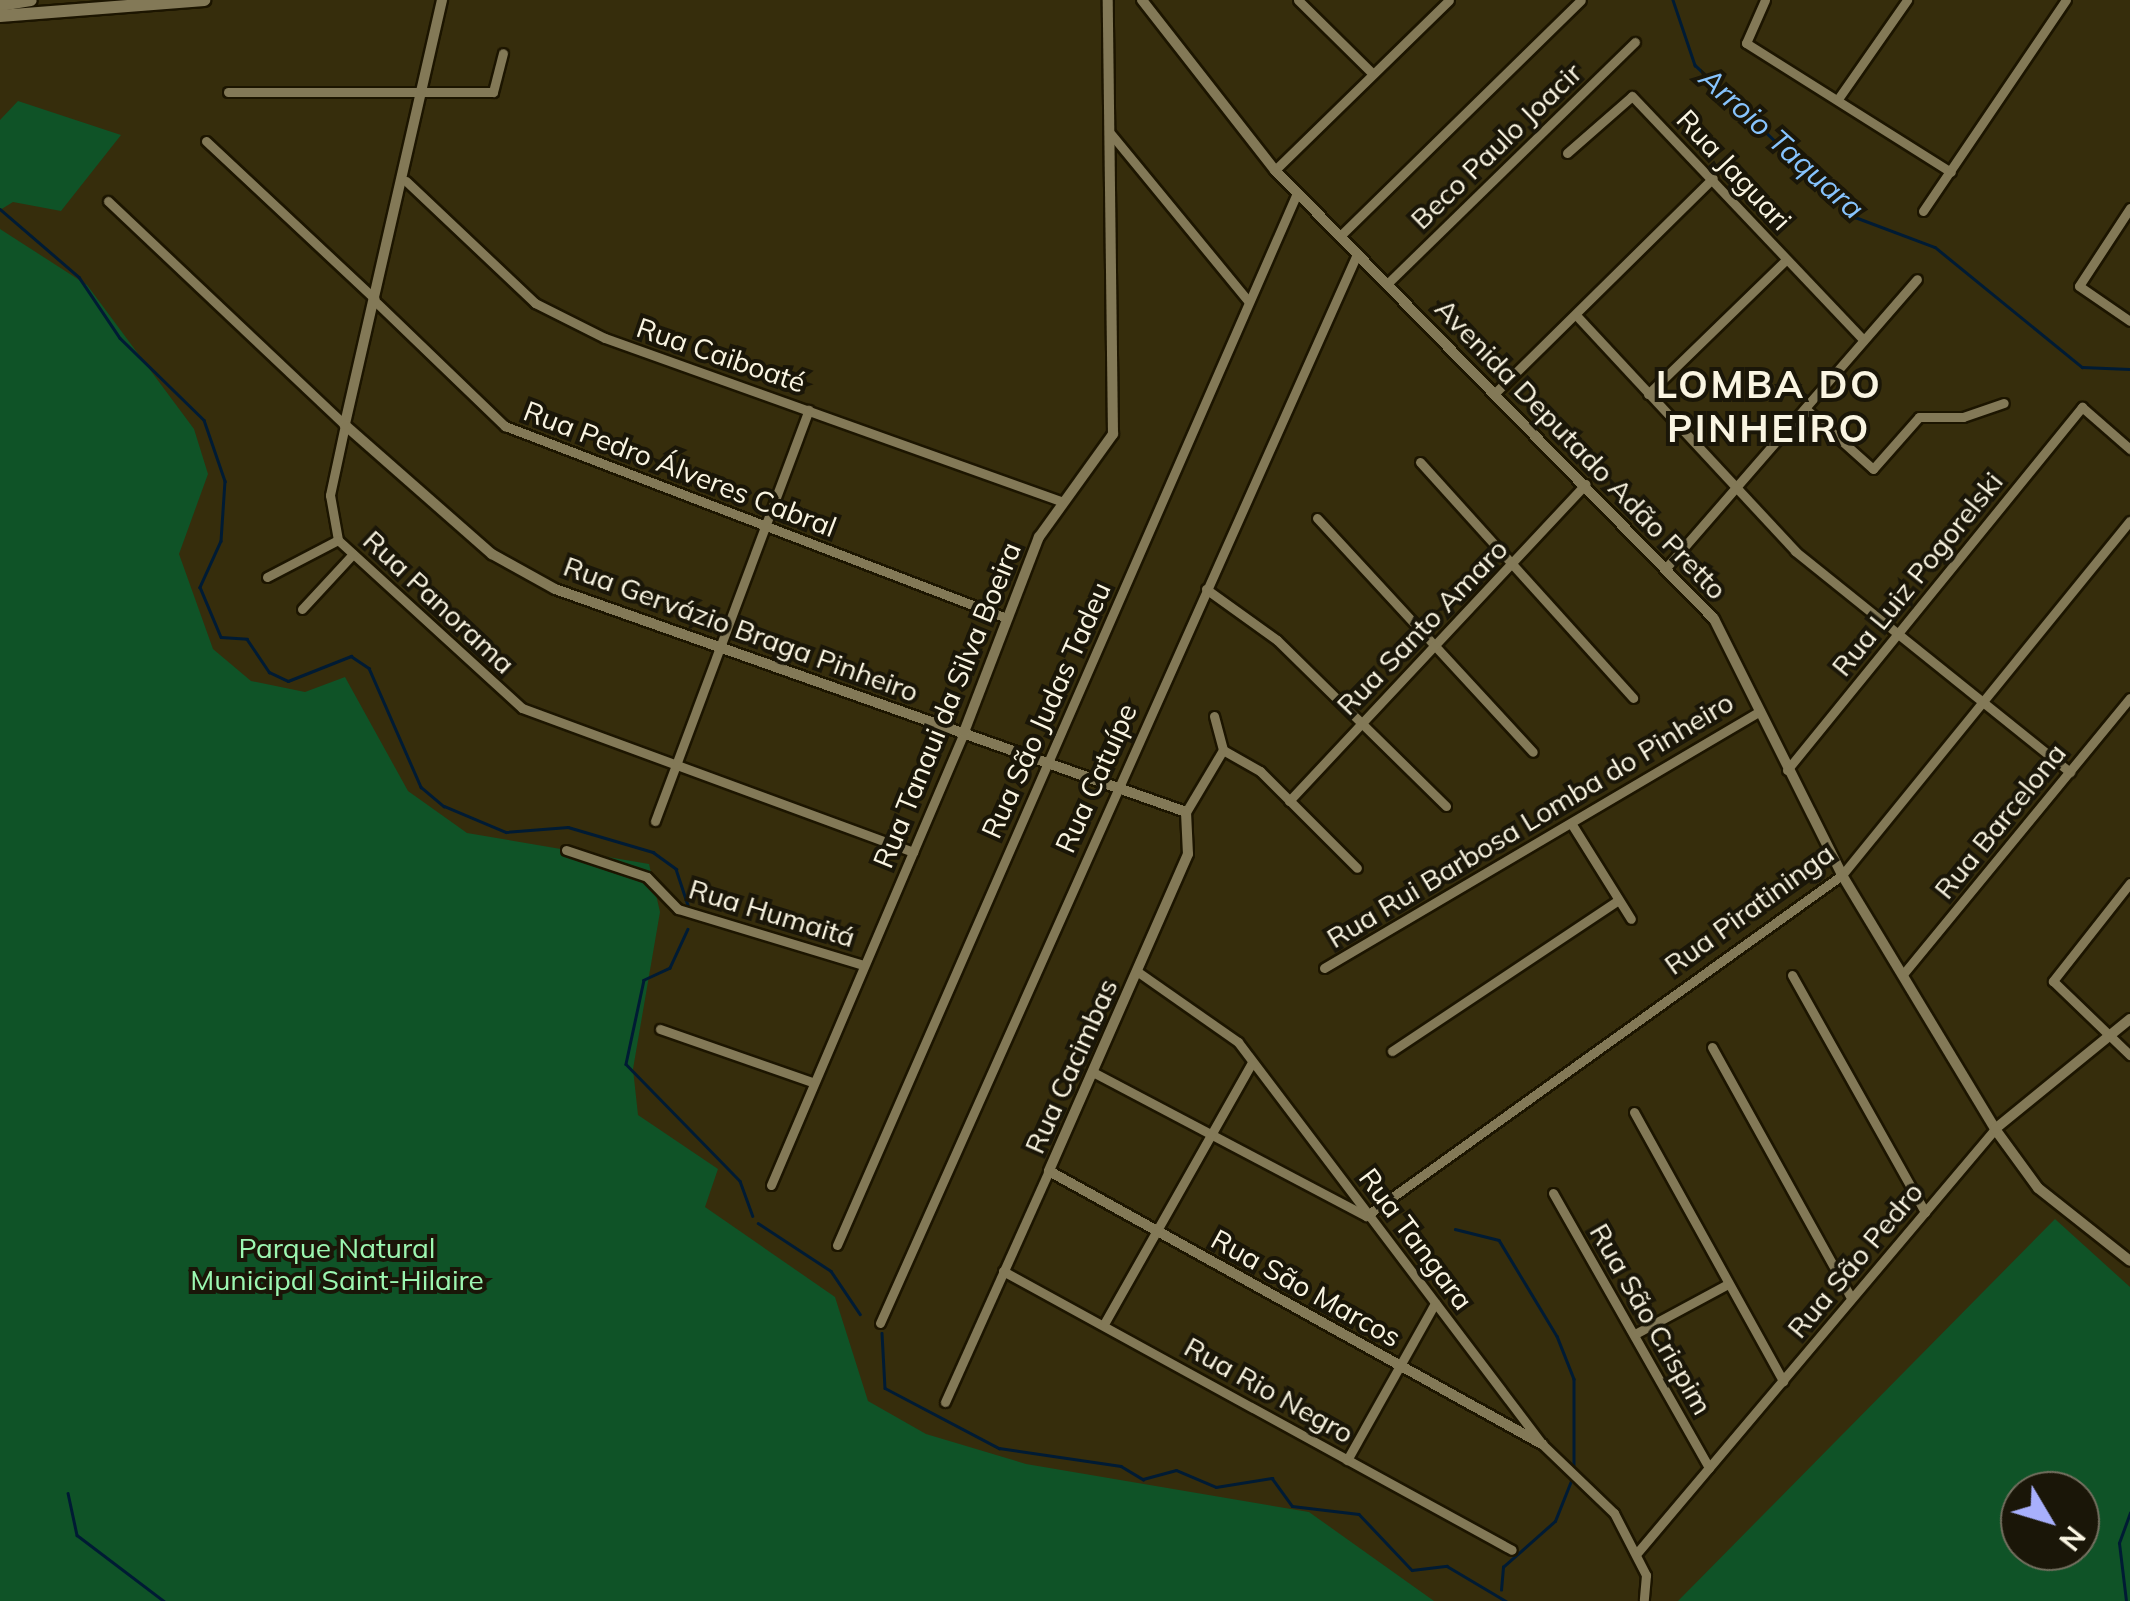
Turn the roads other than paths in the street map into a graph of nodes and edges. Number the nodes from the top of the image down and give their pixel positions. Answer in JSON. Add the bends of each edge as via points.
{"nodes":[{"id":1,"x":28,"y":0,"type":"edge"},
{"id":2,"x":204,"y":0,"type":"edge"},
{"id":3,"x":442,"y":0,"type":"edge"},
{"id":4,"x":1108,"y":0,"type":"edge"},
{"id":5,"x":1142,"y":0,"type":"edge"},
{"id":6,"x":1298,"y":0,"type":"edge"},
{"id":7,"x":1449,"y":0,"type":"edge"},
{"id":8,"x":1581,"y":0,"type":"edge"},
{"id":9,"x":1764,"y":0,"type":"edge"},
{"id":10,"x":1907,"y":0,"type":"edge"},
{"id":11,"x":2066,"y":0,"type":"edge"},
{"id":12,"x":0,"y":5,"type":"edge"},
{"id":13,"x":0,"y":16,"type":"edge"},
{"id":14,"x":1635,"y":42,"type":"dead end"},
{"id":15,"x":503,"y":54,"type":"dead end"},
{"id":16,"x":1373,"y":74,"type":"junction"},
{"id":17,"x":228,"y":92,"type":"dead end"},
{"id":18,"x":424,"y":97,"type":"junction"},
{"id":19,"x":1838,"y":99,"type":"junction"},
{"id":20,"x":1111,"y":134,"type":"junction"},
{"id":21,"x":206,"y":141,"type":"dead end"},
{"id":22,"x":1567,"y":153,"type":"dead end"},
{"id":23,"x":1275,"y":170,"type":"junction"},
{"id":24,"x":1951,"y":172,"type":"junction"},
{"id":25,"x":1713,"y":178,"type":"junction"},
{"id":26,"x":406,"y":181,"type":"junction"},
{"id":27,"x":1296,"y":193,"type":"junction"},
{"id":28,"x":108,"y":202,"type":"dead end"},
{"id":29,"x":2130,"y":208,"type":"edge"},
{"id":30,"x":1923,"y":211,"type":"dead end"},
{"id":31,"x":1340,"y":236,"type":"junction"},
{"id":32,"x":1357,"y":254,"type":"junction"},
{"id":33,"x":1786,"y":260,"type":"junction"},
{"id":34,"x":1917,"y":279,"type":"dead end"},
{"id":35,"x":1388,"y":282,"type":"junction"},
{"id":36,"x":1248,"y":301,"type":"junction"},
{"id":37,"x":377,"y":302,"type":"junction"},
{"id":38,"x":1576,"y":315,"type":"junction"},
{"id":39,"x":2130,"y":321,"type":"edge"},
{"id":40,"x":1863,"y":339,"type":"junction"},
{"id":41,"x":1497,"y":391,"type":"junction"},
{"id":42,"x":1648,"y":394,"type":"junction"},
{"id":43,"x":2004,"y":402,"type":"dead end"},
{"id":44,"x":1806,"y":409,"type":"junction"},
{"id":45,"x":810,"y":410,"type":"junction"},
{"id":46,"x":346,"y":425,"type":"junction"},
{"id":47,"x":2130,"y":449,"type":"edge"},
{"id":48,"x":1420,"y":462,"type":"dead end"},
{"id":49,"x":1586,"y":484,"type":"junction"},
{"id":50,"x":1734,"y":488,"type":"junction"},
{"id":51,"x":1062,"y":502,"type":"junction"},
{"id":52,"x":1317,"y":518,"type":"dead end"},
{"id":53,"x":2130,"y":522,"type":"edge"},
{"id":54,"x":763,"y":527,"type":"junction"},
{"id":55,"x":338,"y":540,"type":"junction"},
{"id":56,"x":353,"y":554,"type":"junction"},
{"id":57,"x":1512,"y":567,"type":"junction"},
{"id":58,"x":1665,"y":569,"type":"junction"},
{"id":59,"x":267,"y":577,"type":"dead end"},
{"id":60,"x":1206,"y":589,"type":"junction"},
{"id":61,"x":302,"y":609,"type":"dead end"},
{"id":62,"x":1004,"y":618,"type":"junction"},
{"id":63,"x":1896,"y":634,"type":"junction"},
{"id":64,"x":1435,"y":645,"type":"junction"},
{"id":65,"x":719,"y":646,"type":"junction"},
{"id":66,"x":1633,"y":698,"type":"dead end"},
{"id":67,"x":2130,"y":698,"type":"edge"},
{"id":68,"x":1983,"y":705,"type":"junction"},
{"id":69,"x":1760,"y":711,"type":"junction"},
{"id":70,"x":1214,"y":716,"type":"dead end"},
{"id":71,"x":1362,"y":722,"type":"junction"},
{"id":72,"x":964,"y":732,"type":"junction"},
{"id":73,"x":1223,"y":750,"type":"junction"},
{"id":74,"x":1532,"y":752,"type":"dead end"},
{"id":75,"x":674,"y":762,"type":"junction"},
{"id":76,"x":1048,"y":763,"type":"junction"},
{"id":77,"x":1787,"y":770,"type":"junction"},
{"id":78,"x":2070,"y":772,"type":"junction"},
{"id":79,"x":1116,"y":787,"type":"junction"},
{"id":80,"x":1288,"y":800,"type":"junction"},
{"id":81,"x":1446,"y":806,"type":"dead end"},
{"id":82,"x":1186,"y":812,"type":"junction"},
{"id":83,"x":654,"y":820,"type":"dead end"},
{"id":84,"x":1571,"y":823,"type":"junction"},
{"id":85,"x":566,"y":850,"type":"dead end"},
{"id":86,"x":913,"y":852,"type":"junction"},
{"id":87,"x":1357,"y":868,"type":"dead end"},
{"id":88,"x":1842,"y":875,"type":"junction"},
{"id":89,"x":2130,"y":883,"type":"edge"},
{"id":90,"x":1617,"y":901,"type":"junction"},
{"id":91,"x":1631,"y":920,"type":"dead end"},
{"id":92,"x":864,"y":965,"type":"junction"},
{"id":93,"x":1324,"y":968,"type":"dead end"},
{"id":94,"x":1138,"y":972,"type":"junction"},
{"id":95,"x":1904,"y":973,"type":"junction"},
{"id":96,"x":1792,"y":976,"type":"dead end"},
{"id":97,"x":2130,"y":1020,"type":"edge"},
{"id":98,"x":660,"y":1029,"type":"dead end"},
{"id":99,"x":2111,"y":1035,"type":"junction"},
{"id":100,"x":1712,"y":1048,"type":"dead end"},
{"id":101,"x":1392,"y":1051,"type":"dead end"},
{"id":102,"x":2130,"y":1055,"type":"edge"},
{"id":103,"x":1252,"y":1062,"type":"junction"},
{"id":104,"x":1094,"y":1072,"type":"junction"},
{"id":105,"x":812,"y":1082,"type":"junction"},
{"id":106,"x":1634,"y":1112,"type":"dead end"},
{"id":107,"x":1995,"y":1129,"type":"junction"},
{"id":108,"x":1210,"y":1136,"type":"junction"},
{"id":109,"x":1049,"y":1171,"type":"junction"},
{"id":110,"x":771,"y":1185,"type":"dead end"},
{"id":111,"x":1554,"y":1193,"type":"dead end"},
{"id":112,"x":1926,"y":1212,"type":"junction"},
{"id":113,"x":1366,"y":1216,"type":"junction"},
{"id":114,"x":1157,"y":1232,"type":"junction"},
{"id":115,"x":838,"y":1245,"type":"dead end"},
{"id":116,"x":2130,"y":1261,"type":"edge"},
{"id":117,"x":1003,"y":1271,"type":"junction"},
{"id":118,"x":1728,"y":1284,"type":"junction"},
{"id":119,"x":1851,"y":1298,"type":"junction"},
{"id":120,"x":1435,"y":1303,"type":"junction"},
{"id":121,"x":880,"y":1322,"type":"dead end"},
{"id":122,"x":1104,"y":1324,"type":"junction"},
{"id":123,"x":1635,"y":1334,"type":"junction"},
{"id":124,"x":1399,"y":1365,"type":"junction"},
{"id":125,"x":1783,"y":1381,"type":"junction"},
{"id":126,"x":945,"y":1402,"type":"dead end"},
{"id":127,"x":1542,"y":1444,"type":"junction"},
{"id":128,"x":1347,"y":1460,"type":"junction"},
{"id":129,"x":1709,"y":1468,"type":"junction"},
{"id":130,"x":1512,"y":1550,"type":"dead end"},
{"id":131,"x":1637,"y":1554,"type":"junction"},
{"id":132,"x":1644,"y":1600,"type":"edge"}],
"edges":[{"from":1,"to":12,"type":"main road"},
{"from":2,"to":13,"type":"main road"},
{"from":3,"to":18,"type":"street","name":"Rua Panorama"},
{"from":4,"to":20,"type":"street","name":"Rua Tanaui da Silva Boeira"},
{"from":5,"to":23,"type":"street","name":"Avenida Deputado Adão Pretto"},
{"from":6,"to":16,"type":"street"},
{"from":7,"to":16,"type":"street"},
{"from":8,"to":31,"type":"street"},
{"from":9,"to":19,"type":"street","via":[[1743,38]]},
{"from":10,"to":19,"type":"street"},
{"from":11,"to":24,"type":"street"},
{"from":14,"to":35,"type":"street","name":"Beco Paulo Joacir"},
{"from":15,"to":18,"type":"street","via":[[493,92]]},
{"from":16,"to":23,"type":"street"},
{"from":17,"to":18,"type":"street"},
{"from":18,"to":26,"type":"street","name":"Rua Panorama"},
{"from":19,"to":24,"type":"street"},
{"from":20,"to":36,"type":"street"},
{"from":20,"to":51,"type":"street","name":"Rua Tanaui da Silva Boeira","via":[[1116,416]]},
{"from":21,"to":37,"type":"street","name":"Rua Pedro Álveres Cabral"},
{"from":22,"to":25,"type":"street","name":"Rua Jaguari","via":[[1632,96]]},
{"from":23,"to":27,"type":"street","name":"Avenida Deputado Adão Pretto"},
{"from":24,"to":30,"type":"street"},
{"from":25,"to":33,"type":"street","name":"Rua Jaguari"},
{"from":25,"to":38,"type":"street"},
{"from":26,"to":37,"type":"street","name":"Rua Panorama"},
{"from":26,"to":45,"type":"street","name":"Rua Caiboaté","via":[[535,303],[605,338]]},
{"from":27,"to":31,"type":"street","name":"Avenida Deputado Adão Pretto"},
{"from":27,"to":36,"type":"street","name":"Rua São Judas Tadeu"},
{"from":28,"to":46,"type":"street","name":"Rua Gervázio Braga Pinheiro"},
{"from":29,"to":39,"type":"street","via":[[2079,286]]},
{"from":31,"to":32,"type":"street","name":"Avenida Deputado Adão Pretto"},
{"from":32,"to":35,"type":"street","name":"Avenida Deputado Adão Pretto"},
{"from":32,"to":60,"type":"street","name":"Rua Catuípe"},
{"from":33,"to":40,"type":"street","name":"Rua Jaguari"},
{"from":33,"to":42,"type":"street"},
{"from":34,"to":40,"type":"street"},
{"from":35,"to":41,"type":"street","name":"Avenida Deputado Adão Pretto"},
{"from":36,"to":76,"type":"street","name":"Rua São Judas Tadeu"},
{"from":37,"to":46,"type":"street","name":"Rua Panorama"},
{"from":37,"to":54,"type":"street","name":"Rua Pedro Álveres Cabral","via":[[505,426]]},
{"from":38,"to":41,"type":"street"},
{"from":38,"to":42,"type":"street"},
{"from":40,"to":44,"type":"street"},
{"from":41,"to":49,"type":"street","name":"Avenida Deputado Adão Pretto"},
{"from":42,"to":50,"type":"street"},
{"from":43,"to":44,"type":"street","via":[[1963,417],[1919,418],[1873,469]]},
{"from":44,"to":50,"type":"street"},
{"from":45,"to":51,"type":"street","name":"Rua Caiboaté"},
{"from":45,"to":54,"type":"street"},
{"from":46,"to":55,"type":"street","name":"Rua Panorama","via":[[330,495]]},
{"from":46,"to":65,"type":"street","name":"Rua Gervázio Braga Pinheiro","via":[[492,554],[555,589]]},
{"from":47,"to":63,"type":"street","name":"Rua Luiz Pogorelski","via":[[2082,406]]},
{"from":48,"to":57,"type":"street"},
{"from":49,"to":57,"type":"street","name":"Rua Santo Amaro"},
{"from":49,"to":58,"type":"street","name":"Avenida Deputado Adão Pretto"},
{"from":50,"to":58,"type":"street"},
{"from":50,"to":63,"type":"street"},
{"from":51,"to":62,"type":"street","name":"Rua Tanaui da Silva Boeira"},
{"from":52,"to":64,"type":"street"},
{"from":53,"to":68,"type":"street","name":"Rua Piratininga"},
{"from":54,"to":62,"type":"street","name":"Rua Pedro Álveres Cabral"},
{"from":54,"to":65,"type":"street"},
{"from":55,"to":56,"type":"street","name":"Rua Panorama"},
{"from":55,"to":59,"type":"street"},
{"from":56,"to":61,"type":"street"},
{"from":56,"to":75,"type":"street","name":"Rua Panorama","via":[[522,708]]},
{"from":57,"to":64,"type":"street","name":"Rua Santo Amaro"},
{"from":57,"to":66,"type":"street"},
{"from":58,"to":69,"type":"street","name":"Avenida Deputado Adão Pretto","via":[[1714,620]]},
{"from":60,"to":71,"type":"street","via":[[1277,640]]},
{"from":60,"to":79,"type":"street","name":"Rua Catuípe"},
{"from":62,"to":72,"type":"street","name":"Rua Tanaui da Silva Boeira"},
{"from":63,"to":68,"type":"street"},
{"from":63,"to":77,"type":"street","name":"Rua Luiz Pogorelski"},
{"from":64,"to":71,"type":"street","name":"Rua Santo Amaro"},
{"from":64,"to":74,"type":"street"},
{"from":65,"to":72,"type":"street","name":"Rua Gervázio Braga Pinheiro"},
{"from":65,"to":75,"type":"street"},
{"from":67,"to":78,"type":"street","name":"Rua Barcelona"},
{"from":68,"to":78,"type":"street"},
{"from":68,"to":88,"type":"street","name":"Rua Piratininga"},
{"from":69,"to":77,"type":"street","name":"Avenida Deputado Adão Pretto"},
{"from":69,"to":84,"type":"street","name":"Rua Rui Barbosa Lomba do Pinheiro"},
{"from":70,"to":73,"type":"street"},
{"from":71,"to":80,"type":"street","name":"Rua Santo Amaro"},
{"from":71,"to":81,"type":"street"},
{"from":72,"to":76,"type":"street","name":"Rua Gervázio Braga Pinheiro"},
{"from":72,"to":86,"type":"street","name":"Rua Tanaui da Silva Boeira"},
{"from":73,"to":80,"type":"street"},
{"from":73,"to":82,"type":"street","name":"Rua Cacimbas"},
{"from":75,"to":83,"type":"street"},
{"from":75,"to":86,"type":"street","name":"Rua Panorama"},
{"from":76,"to":79,"type":"street","name":"Rua Gervázio Braga Pinheiro"},
{"from":76,"to":115,"type":"street","name":"Rua São Judas Tadeu"},
{"from":77,"to":88,"type":"street","name":"Avenida Deputado Adão Pretto"},
{"from":78,"to":95,"type":"street","name":"Rua Barcelona"},
{"from":79,"to":82,"type":"street","name":"Rua Gervázio Braga Pinheiro"},
{"from":79,"to":121,"type":"street","name":"Rua Catuípe"},
{"from":80,"to":87,"type":"street"},
{"from":82,"to":94,"type":"street","name":"Rua Cacimbas","via":[[1188,854]]},
{"from":84,"to":90,"type":"street"},
{"from":84,"to":93,"type":"street","name":"Rua Rui Barbosa Lomba do Pinheiro"},
{"from":85,"to":92,"type":"street","name":"Rua Humaitá","via":[[648,877],[678,909]]},
{"from":86,"to":92,"type":"street","name":"Rua Tanaui da Silva Boeira"},
{"from":88,"to":95,"type":"street","name":"Avenida Deputado Adão Pretto"},
{"from":88,"to":113,"type":"street","name":"Rua Piratininga"},
{"from":89,"to":99,"type":"street","via":[[2053,981]]},
{"from":90,"to":91,"type":"street"},
{"from":90,"to":101,"type":"street"},
{"from":92,"to":105,"type":"street","name":"Rua Tanaui da Silva Boeira"},
{"from":94,"to":103,"type":"street","name":"Rua Tangara","via":[[1212,1018]]},
{"from":94,"to":104,"type":"street","name":"Rua Cacimbas"},
{"from":95,"to":107,"type":"street","name":"Avenida Deputado Adão Pretto"},
{"from":96,"to":112,"type":"street"},
{"from":97,"to":99,"type":"street","name":"Rua São Pedro"},
{"from":98,"to":105,"type":"street"},
{"from":99,"to":102,"type":"street"},
{"from":99,"to":107,"type":"street","name":"Rua São Pedro"},
{"from":100,"to":119,"type":"street"},
{"from":103,"to":108,"type":"street"},
{"from":103,"to":113,"type":"street","name":"Rua Tangara"},
{"from":104,"to":108,"type":"street"},
{"from":104,"to":109,"type":"street","name":"Rua Cacimbas"},
{"from":105,"to":110,"type":"street","name":"Rua Tanaui da Silva Boeira"},
{"from":106,"to":118,"type":"street"},
{"from":107,"to":112,"type":"street","name":"Rua São Pedro"},
{"from":107,"to":116,"type":"street","name":"Avenida Deputado Adão Pretto","via":[[2038,1188]]},
{"from":108,"to":113,"type":"street"},
{"from":108,"to":114,"type":"street"},
{"from":109,"to":114,"type":"street","name":"Rua São Marcos"},
{"from":109,"to":117,"type":"street","name":"Rua Cacimbas"},
{"from":111,"to":123,"type":"street","name":"Rua São Crispim"},
{"from":112,"to":119,"type":"street","name":"Rua São Pedro"},
{"from":113,"to":120,"type":"street","name":"Rua Tangara"},
{"from":114,"to":122,"type":"street"},
{"from":114,"to":124,"type":"street","name":"Rua São Marcos"},
{"from":117,"to":122,"type":"street","name":"Rua Rio Negro"},
{"from":117,"to":126,"type":"street","name":"Rua Cacimbas"},
{"from":118,"to":123,"type":"street"},
{"from":118,"to":125,"type":"street"},
{"from":119,"to":125,"type":"street","name":"Rua São Pedro"},
{"from":120,"to":124,"type":"street"},
{"from":120,"to":127,"type":"street","name":"Rua Tangara"},
{"from":122,"to":128,"type":"street","name":"Rua Rio Negro"},
{"from":123,"to":129,"type":"street","name":"Rua São Crispim"},
{"from":124,"to":127,"type":"street","name":"Rua São Marcos"},
{"from":124,"to":128,"type":"street"},
{"from":125,"to":129,"type":"street","name":"Rua São Pedro"},
{"from":127,"to":131,"type":"street","name":"Rua Tangara","via":[[1576,1468]]},
{"from":128,"to":130,"type":"street","name":"Rua Rio Negro"},
{"from":129,"to":131,"type":"street","name":"Rua São Pedro"},
{"from":131,"to":132,"type":"street"}]}
